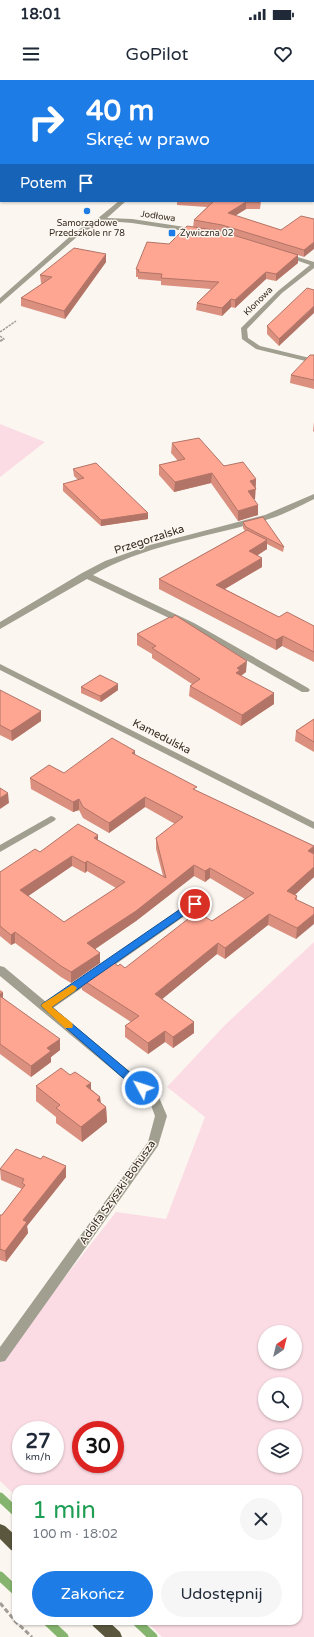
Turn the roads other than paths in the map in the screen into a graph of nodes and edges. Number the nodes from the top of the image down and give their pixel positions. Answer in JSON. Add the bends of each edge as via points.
{"nodes":[{"id":1,"x":122,"y":202,"type":"edge"},
{"id":2,"x":99,"y":221,"type":"junction"},
{"id":3,"x":206,"y":233,"type":"edge"},
{"id":4,"x":278,"y":252,"type":"edge"},
{"id":5,"x":314,"y":265,"type":"edge"},
{"id":6,"x":0,"y":302,"type":"edge"},
{"id":7,"x":314,"y":361,"type":"edge"},
{"id":8,"x":314,"y":496,"type":"edge"},
{"id":9,"x":86,"y":575,"type":"junction"},
{"id":10,"x":0,"y":626,"type":"edge"},
{"id":11,"x":0,"y":667,"type":"edge"},
{"id":12,"x":305,"y":690,"type":"dead end"},
{"id":13,"x":51,"y":819,"type":"dead end"},
{"id":14,"x":314,"y":826,"type":"edge"},
{"id":15,"x":0,"y":849,"type":"edge"},
{"id":16,"x":195,"y":904,"type":"dead end"},
{"id":17,"x":0,"y":970,"type":"edge"},
{"id":18,"x":46,"y":1006,"type":"junction"},
{"id":19,"x":0,"y":1357,"type":"edge"},
{"id":20,"x":0,"y":1530,"type":"edge"},
{"id":21,"x":12,"y":1541,"type":"edge"},
{"id":22,"x":102,"y":1625,"type":"edge"},
{"id":23,"x":115,"y":1637,"type":"edge"}],
"edges":[{"from":1,"to":2,"type":"street"},
{"from":2,"to":3,"type":"street","name":"Jodłowa","via":[[117,220]]},
{"from":2,"to":6,"type":"street","name":"Jodłowa","via":[[86,227],[43,262]]},
{"from":4,"to":5,"type":"street"},
{"from":5,"to":7,"type":"street","name":"Klonowa","via":[[280,292],[243,329],[245,339],[258,348]]},
{"from":8,"to":9,"type":"street","name":"Przegorzalska","via":[[268,516],[153,547],[108,563]]},
{"from":9,"to":10,"type":"street","name":"Przegorzalska"},
{"from":9,"to":12,"type":"street","via":[[191,624]]},
{"from":11,"to":14,"type":"street","name":"Kamedulska"},
{"from":13,"to":15,"type":"street"},
{"from":16,"to":18,"type":"street"},
{"from":17,"to":18,"type":"street","name":"Adolfa Szyszki-Bohusza"},
{"from":18,"to":19,"type":"street","name":"Adolfa Szyszki-Bohusza","via":[[154,1098],[161,1116],[154,1143]]},
{"from":20,"to":21,"type":"main road"},
{"from":22,"to":23,"type":"main road"}]}
